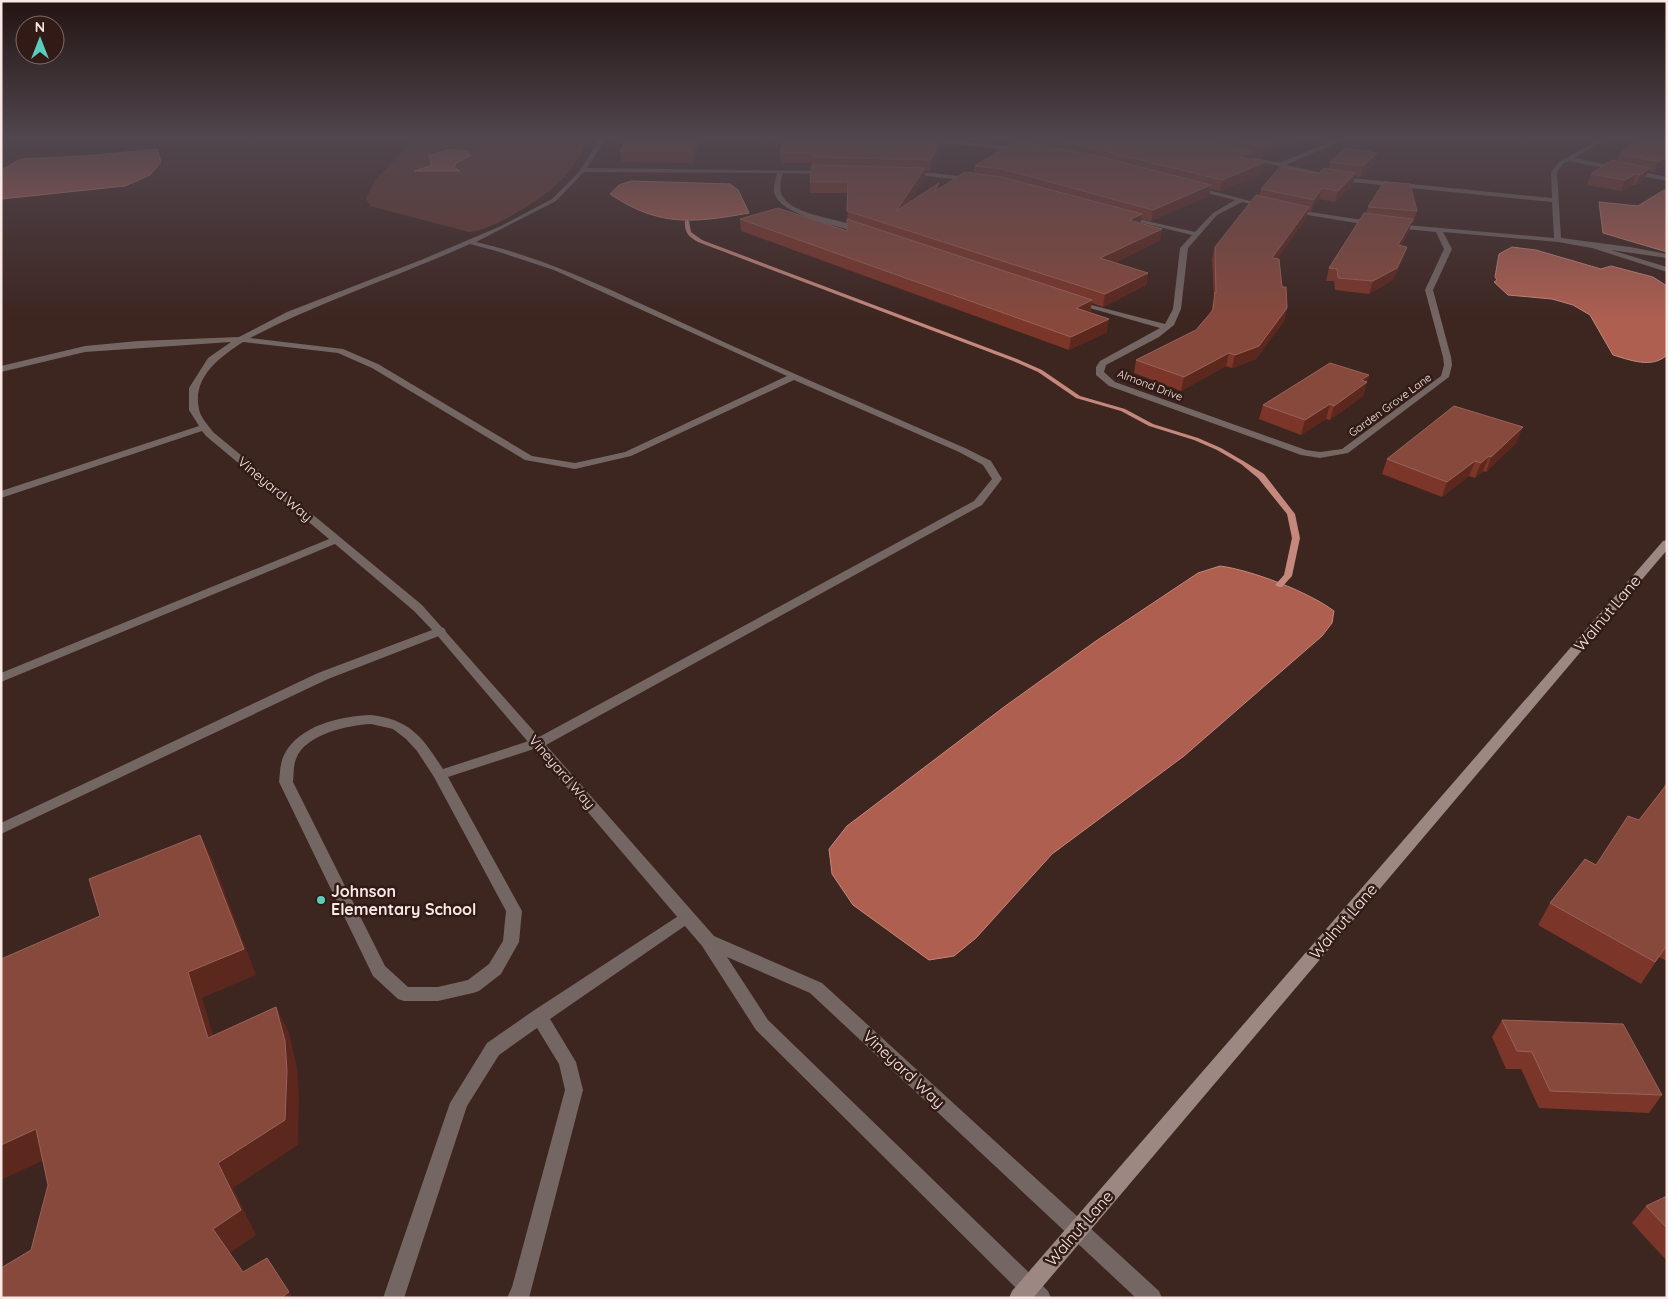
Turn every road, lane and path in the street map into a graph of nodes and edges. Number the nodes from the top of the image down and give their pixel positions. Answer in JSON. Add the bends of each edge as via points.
{"nodes":[{"id":1,"x":555,"y":199,"type":"edge"},
{"id":2,"x":781,"y":199,"type":"edge"},
{"id":3,"x":1235,"y":199,"type":"edge"},
{"id":4,"x":1540,"y":199,"type":"edge"},
{"id":5,"x":1241,"y":200,"type":"junction"},
{"id":6,"x":1555,"y":200,"type":"joint"},
{"id":7,"x":1121,"y":217,"type":"edge"},
{"id":8,"x":1438,"y":229,"type":"junction"},
{"id":9,"x":870,"y":234,"type":"edge"},
{"id":10,"x":1196,"y":234,"type":"junction"},
{"id":11,"x":1558,"y":240,"type":"junction"},
{"id":12,"x":469,"y":242,"type":"junction"},
{"id":13,"x":1593,"y":246,"type":"junction"},
{"id":14,"x":1667,"y":256,"type":"edge"},
{"id":15,"x":1667,"y":270,"type":"edge"},
{"id":16,"x":1066,"y":300,"type":"edge"},
{"id":17,"x":1167,"y":327,"type":"junction"},
{"id":18,"x":241,"y":338,"type":"junction"},
{"id":19,"x":1,"y":370,"type":"edge"},
{"id":20,"x":793,"y":377,"type":"junction"},
{"id":21,"x":1198,"y":415,"type":"joint"},
{"id":22,"x":205,"y":427,"type":"junction"},
{"id":23,"x":1,"y":495,"type":"edge"},
{"id":24,"x":336,"y":540,"type":"junction"},
{"id":25,"x":1667,"y":543,"type":"edge"},
{"id":26,"x":440,"y":631,"type":"junction"},
{"id":27,"x":1,"y":678,"type":"edge"},
{"id":28,"x":538,"y":743,"type":"junction"},
{"id":29,"x":440,"y":775,"type":"junction"},
{"id":30,"x":1,"y":829,"type":"edge"},
{"id":31,"x":686,"y":917,"type":"junction"},
{"id":32,"x":708,"y":941,"type":"junction"},
{"id":33,"x":540,"y":1016,"type":"junction"},
{"id":34,"x":1077,"y":1229,"type":"junction"},
{"id":35,"x":1030,"y":1294,"type":"edge"},
{"id":36,"x":393,"y":1298,"type":"edge"},
{"id":37,"x":517,"y":1298,"type":"edge"},
{"id":38,"x":1152,"y":1298,"type":"edge"}],
"edges":[{"from":1,"to":12,"type":"street","name":"Vineyard Way"},
{"from":2,"to":9,"type":"street","via":[[796,209]]},
{"from":3,"to":5,"type":"street"},
{"from":4,"to":6,"type":"street"},
{"from":5,"to":8,"type":"street","via":[[1386,225]]},
{"from":5,"to":10,"type":"street","via":[[1214,214]]},
{"from":6,"to":11,"type":"street"},
{"from":7,"to":10,"type":"street"},
{"from":8,"to":11,"type":"street"},
{"from":8,"to":21,"type":"street","name":"Garden Grove Lane","via":[[1447,245],[1447,254],[1429,290],[1448,365],[1440,383],[1345,452],[1334,454],[1320,455],[1289,449]]},
{"from":10,"to":17,"type":"street","via":[[1183,253],[1177,309]]},
{"from":11,"to":13,"type":"street"},
{"from":12,"to":18,"type":"street","name":"Vineyard Way","via":[[290,314]]},
{"from":12,"to":20,"type":"street","via":[[504,249],[558,268]]},
{"from":13,"to":14,"type":"street"},
{"from":13,"to":15,"type":"street"},
{"from":16,"to":17,"type":"street"},
{"from":17,"to":21,"type":"street","name":"Almond Drive","via":[[1103,363],[1100,373],[1112,384]]},
{"from":18,"to":19,"type":"street","via":[[85,349]]},
{"from":18,"to":20,"type":"street","via":[[340,351],[375,366],[529,458],[575,466],[628,454]]},
{"from":18,"to":22,"type":"street","name":"Vineyard Way","via":[[211,360],[194,388],[194,410]]},
{"from":20,"to":28,"type":"street","via":[[962,450],[987,463],[997,479],[978,503]]},
{"from":22,"to":23,"type":"street"},
{"from":22,"to":24,"type":"street","name":"Vineyard Way","via":[[209,434]]},
{"from":24,"to":26,"type":"street","name":"Vineyard Way","via":[[418,608]]},
{"from":24,"to":27,"type":"street"},
{"from":25,"to":34,"type":"main road","name":"Walnut Lane"},
{"from":26,"to":28,"type":"street","name":"Vineyard Way"},
{"from":26,"to":30,"type":"street","via":[[323,676]]},
{"from":28,"to":29,"type":"street"},
{"from":28,"to":31,"type":"street","name":"Vineyard Way"},
{"from":29,"to":29,"type":"street","via":[[514,911],[512,942],[495,969],[473,986],[438,994],[404,994],[379,971],[286,782],[291,754],[314,734],[343,722],[372,720],[397,725],[414,737]]},
{"from":31,"to":32,"type":"street","name":"Vineyard Way"},
{"from":31,"to":33,"type":"street"},
{"from":32,"to":34,"type":"street","name":"Vineyard Way","via":[[816,988]]},
{"from":32,"to":35,"type":"street","name":"Vineyard Way","via":[[762,1025]]},
{"from":33,"to":36,"type":"street","via":[[493,1048],[459,1103]]},
{"from":33,"to":37,"type":"street","via":[[567,1062],[574,1090]]},
{"from":34,"to":35,"type":"main road","name":"Walnut Lane"},
{"from":34,"to":38,"type":"street","name":"Vineyard Way"}]}
